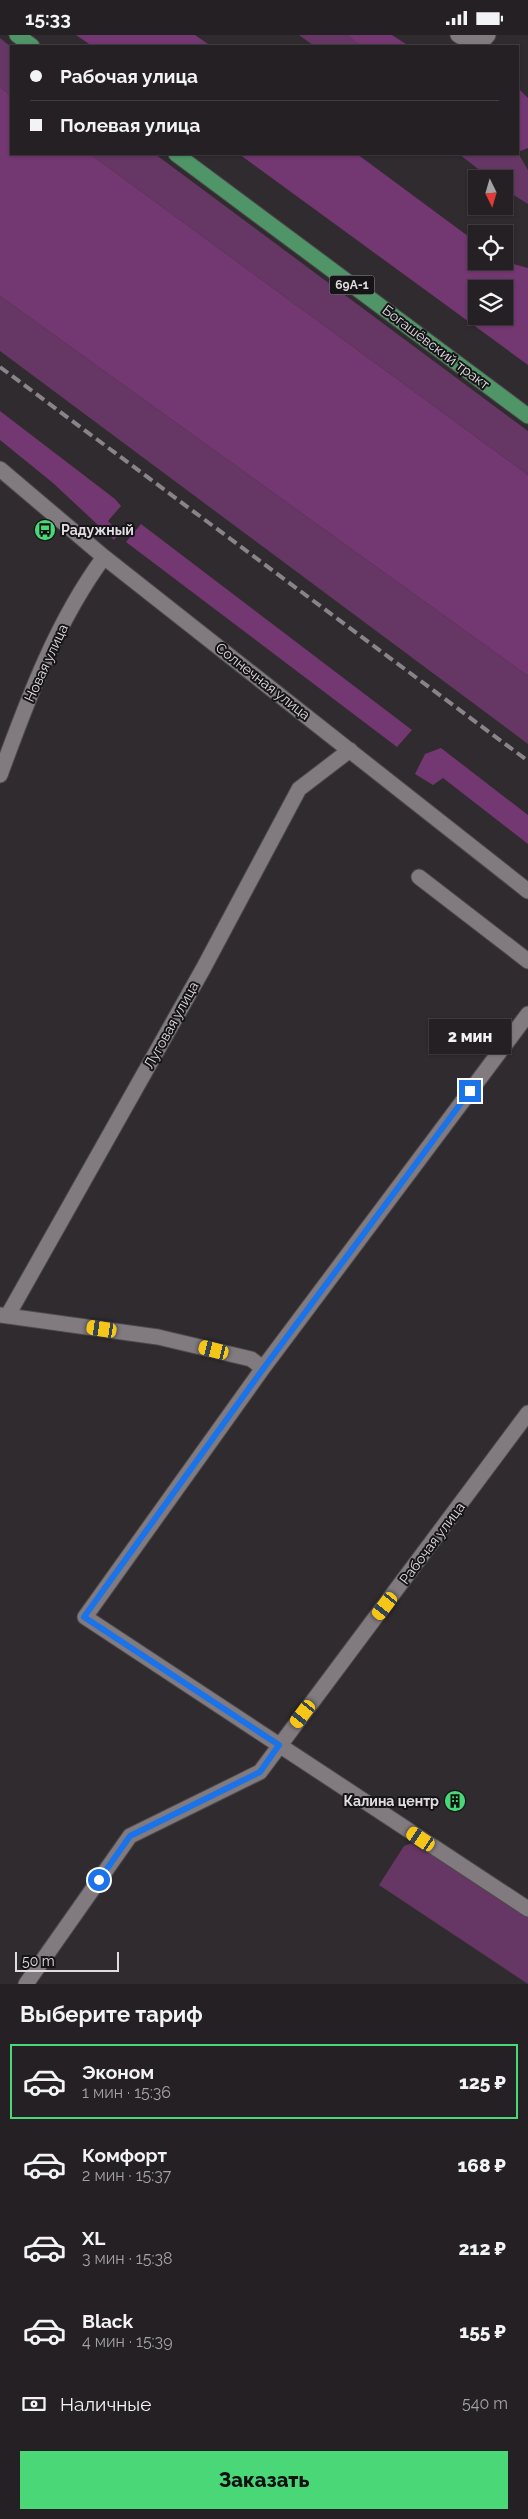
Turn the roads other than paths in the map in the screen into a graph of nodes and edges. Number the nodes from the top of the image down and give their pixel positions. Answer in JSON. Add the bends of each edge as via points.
{"nodes":[{"id":1,"x":17,"y":35,"type":"edge"},
{"id":2,"x":458,"y":35,"type":"edge"},
{"id":3,"x":488,"y":35,"type":"edge"},
{"id":4,"x":31,"y":45,"type":"edge"},
{"id":5,"x":177,"y":155,"type":"edge"},
{"id":6,"x":528,"y":415,"type":"edge"},
{"id":7,"x":0,"y":469,"type":"edge"},
{"id":8,"x":104,"y":557,"type":"junction"},
{"id":9,"x":350,"y":750,"type":"junction"},
{"id":10,"x":0,"y":775,"type":"edge"},
{"id":11,"x":419,"y":877,"type":"dead end"},
{"id":12,"x":528,"y":891,"type":"edge"},
{"id":13,"x":528,"y":961,"type":"edge"},
{"id":14,"x":528,"y":1015,"type":"edge"},
{"id":15,"x":4,"y":1315,"type":"edge"},
{"id":16,"x":263,"y":1369,"type":"junction"},
{"id":17,"x":528,"y":1413,"type":"edge"},
{"id":18,"x":279,"y":1745,"type":"junction"},
{"id":19,"x":528,"y":1909,"type":"edge"},
{"id":20,"x":26,"y":1984,"type":"edge"}],
"edges":[{"from":1,"to":4,"type":"main road"},
{"from":2,"to":3,"type":"street","via":[[479,42]]},
{"from":5,"to":6,"type":"main road","name":"Богашёвский тракт","number":"69А-1"},
{"from":7,"to":8,"type":"street","name":"Солнечная улица"},
{"from":8,"to":9,"type":"street","name":"Солнечная улица"},
{"from":8,"to":10,"type":"street","name":"Новая улица","via":[[81,588],[31,690]]},
{"from":9,"to":12,"type":"street","name":"Солнечная улица"},
{"from":9,"to":15,"type":"street","name":"Луговая улица","via":[[300,789],[203,969]]},
{"from":11,"to":13,"type":"street"},
{"from":14,"to":16,"type":"street"},
{"from":15,"to":16,"type":"street","via":[[158,1337],[251,1359]]},
{"from":16,"to":18,"type":"street","via":[[84,1617]]},
{"from":17,"to":18,"type":"street","name":"Рабочая улица"},
{"from":18,"to":19,"type":"street"},
{"from":18,"to":20,"type":"street","name":"Рабочая улица","via":[[260,1772],[130,1836]]}]}
